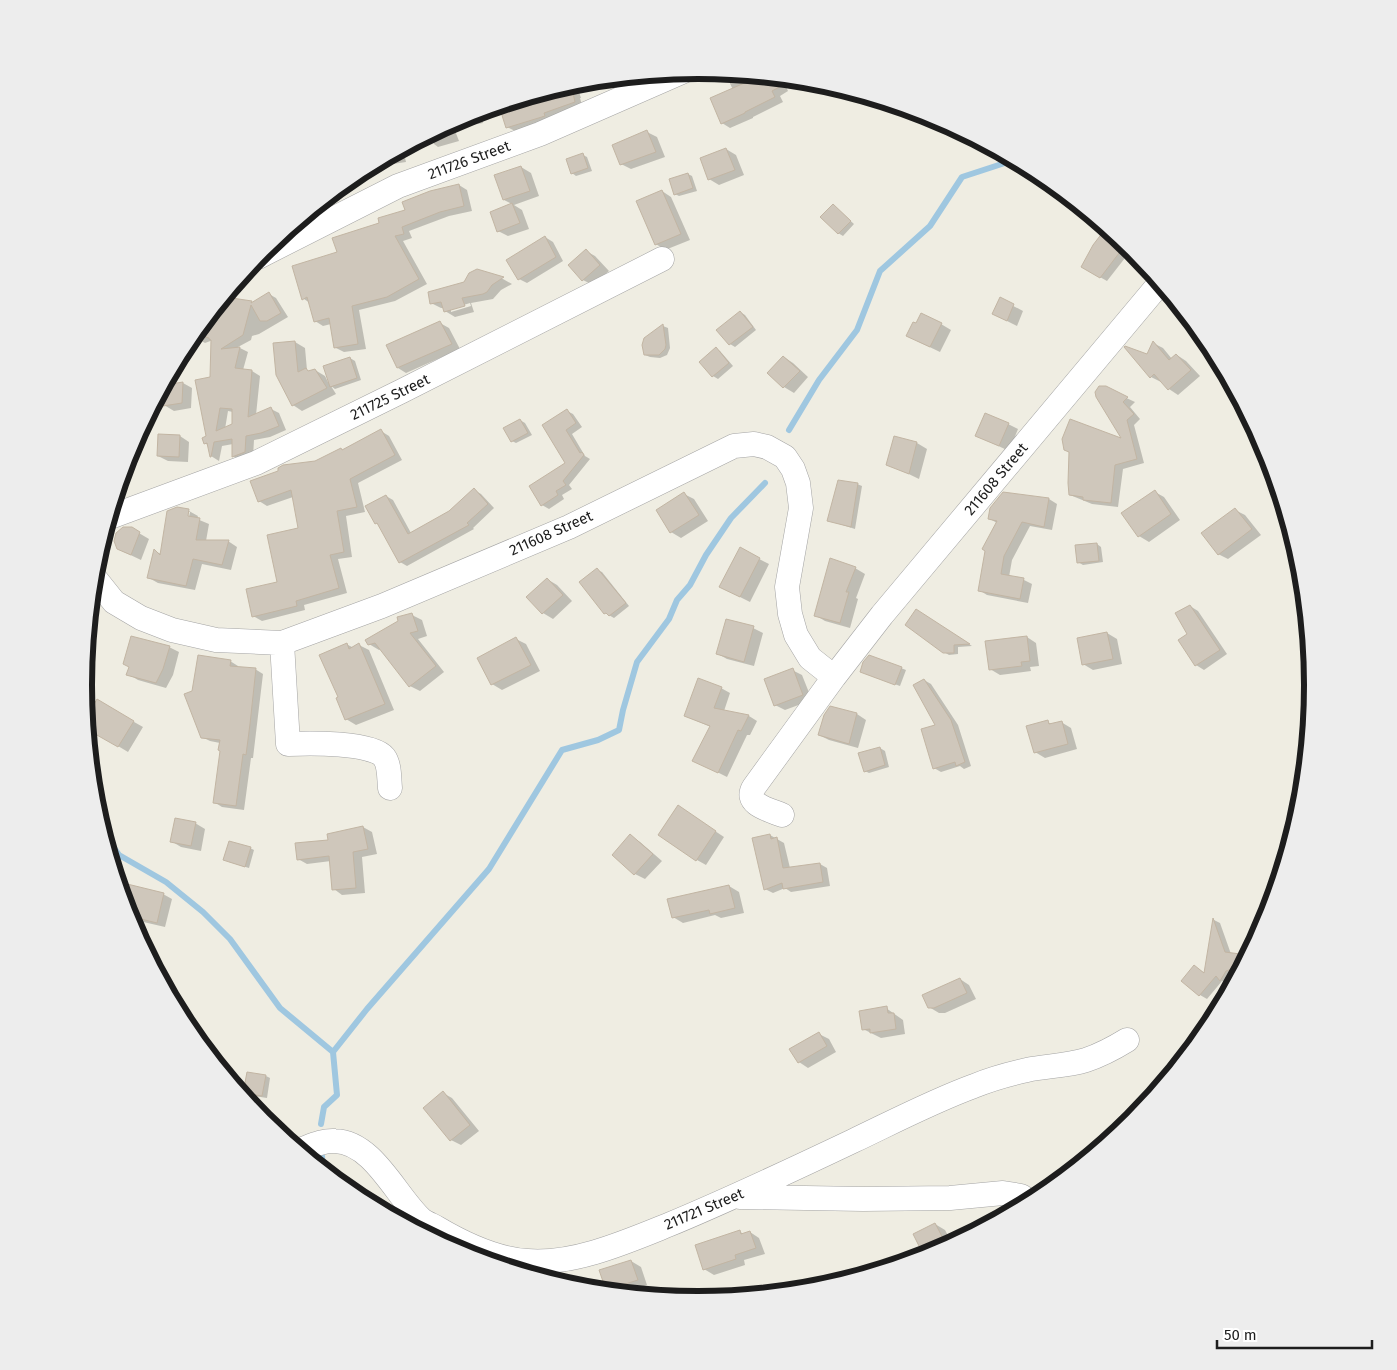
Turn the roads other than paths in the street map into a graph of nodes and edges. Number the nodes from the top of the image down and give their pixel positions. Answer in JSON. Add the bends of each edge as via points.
{"nodes":[{"id":1,"x":666,"y":80,"type":"edge"},
{"id":2,"x":282,"y":245,"type":"edge"},
{"id":3,"x":662,"y":259,"type":"dead end"},
{"id":4,"x":1156,"y":288,"type":"edge"},
{"id":5,"x":117,"y":514,"type":"edge"},
{"id":6,"x":101,"y":585,"type":"edge"},
{"id":7,"x":282,"y":643,"type":"junction"},
{"id":8,"x":834,"y":677,"type":"junction"},
{"id":9,"x":390,"y":788,"type":"dead end"},
{"id":10,"x":782,"y":815,"type":"dead end"},
{"id":11,"x":1127,"y":1040,"type":"dead end"},
{"id":12,"x":307,"y":1148,"type":"edge"},
{"id":13,"x":736,"y":1197,"type":"junction"},
{"id":14,"x":1022,"y":1197,"type":"edge"}],
"edges":[{"from":1,"to":2,"type":"street","name":"211726 Street","via":[[540,134],[398,186]]},
{"from":3,"to":5,"type":"street","name":"211725 Street","via":[[256,463]]},
{"from":4,"to":8,"type":"street","name":"211608 Street"},
{"from":6,"to":7,"type":"street","name":"211608 Street","via":[[114,602],[141,618],[172,630],[216,640]]},
{"from":7,"to":8,"type":"street","name":"211608 Street","via":[[382,606],[569,527],[734,446],[754,444],[785,457],[798,483],[801,508],[787,587],[790,614],[796,635],[810,658]]},
{"from":7,"to":9,"type":"street","via":[[288,744],[370,748],[384,758]]},
{"from":8,"to":10,"type":"street","name":"211608 Street","via":[[751,792],[754,803]]},
{"from":11,"to":13,"type":"street","name":"211721 Street","via":[[1083,1061],[1029,1070],[973,1086]]},
{"from":12,"to":13,"type":"street","name":"211721 Street","via":[[334,1141],[357,1147],[422,1220],[461,1242],[527,1261],[576,1257],[635,1238]]},
{"from":13,"to":14,"type":"street","via":[[950,1198],[1003,1193]]}]}
